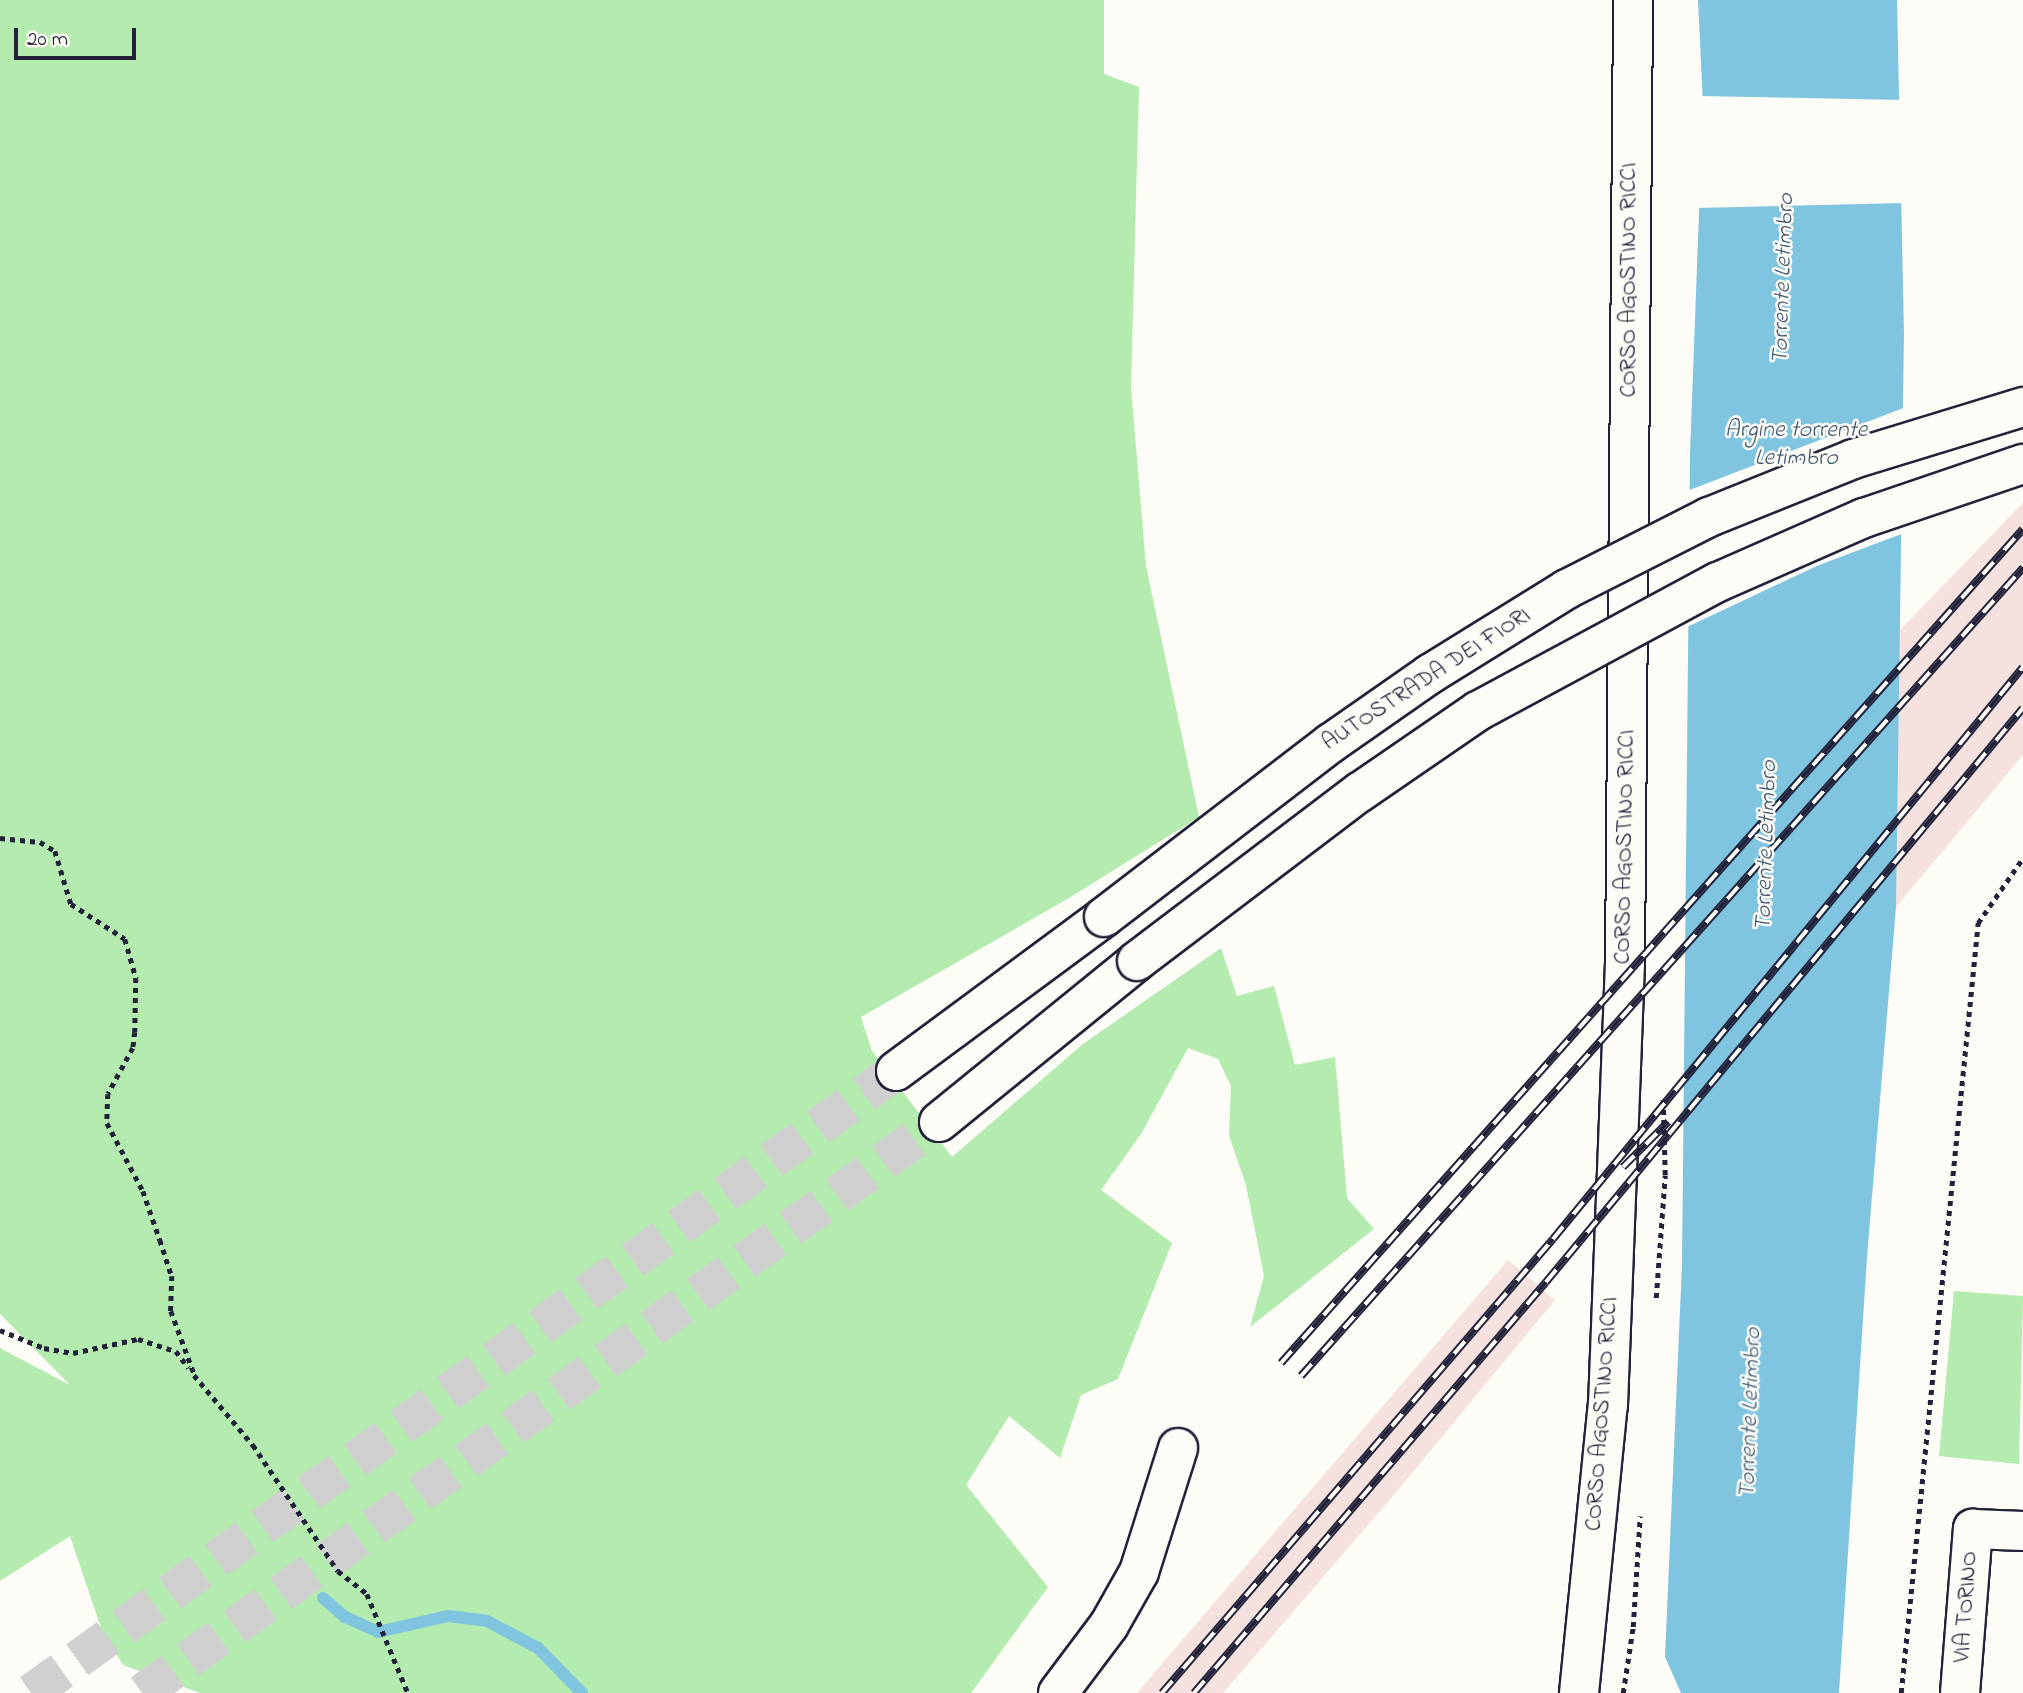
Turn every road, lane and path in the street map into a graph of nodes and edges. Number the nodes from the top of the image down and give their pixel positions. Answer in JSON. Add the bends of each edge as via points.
{"nodes":[{"id":1,"x":1633,"y":0,"type":"edge"},
{"id":2,"x":2023,"y":407,"type":"edge"},
{"id":3,"x":2023,"y":464,"type":"edge"},
{"id":4,"x":0,"y":838,"type":"edge"},
{"id":5,"x":2023,"y":858,"type":"edge"},
{"id":6,"x":896,"y":1071,"type":"tunnel mouth"},
{"id":7,"x":1663,"y":1091,"type":"dead end"},
{"id":8,"x":939,"y":1122,"type":"tunnel mouth"},
{"id":9,"x":1665,"y":1175,"type":"dead end"},
{"id":10,"x":0,"y":1330,"type":"edge"},
{"id":11,"x":195,"y":1376,"type":"junction"},
{"id":12,"x":1178,"y":1448,"type":"dead end"},
{"id":13,"x":2023,"y":1531,"type":"edge"},
{"id":14,"x":408,"y":1693,"type":"edge"},
{"id":15,"x":1058,"y":1693,"type":"edge"},
{"id":16,"x":1579,"y":1693,"type":"edge"},
{"id":17,"x":1901,"y":1693,"type":"edge"},
{"id":18,"x":1960,"y":1693,"type":"edge"}],
"edges":[{"from":1,"to":16,"type":"main road","name":"CORSO AGOSTINO RICCI","via":[[1625,964],[1608,1405]]},
{"from":2,"to":6,"type":"main road","name":"AUTOSTRADA DEI FIORI","bridge":true,"via":[[1853,458],[1709,517],[1567,589],[1430,674],[1331,743]]},
{"from":3,"to":8,"type":"main road","bridge":true,"via":[[1864,518],[1730,577],[1514,691],[1360,792],[1137,961]]},
{"from":4,"to":11,"type":"path","via":[[40,842],[55,851],[71,904],[125,939],[136,978],[135,1032],[133,1048],[108,1094],[107,1123],[143,1191],[172,1276],[172,1311]]},
{"from":5,"to":17,"type":"path","via":[[1978,923]]},
{"from":7,"to":9,"type":"path"},
{"from":10,"to":11,"type":"path","via":[[44,1348],[73,1353],[119,1340],[160,1343],[176,1350]]},
{"from":11,"to":14,"type":"path","via":[[253,1445],[338,1571],[366,1594]]},
{"from":12,"to":15,"type":"main road","via":[[1139,1572],[1108,1625]]},
{"from":13,"to":18,"type":"main road","name":"VIA TORINO","via":[[1973,1529]]}]}
